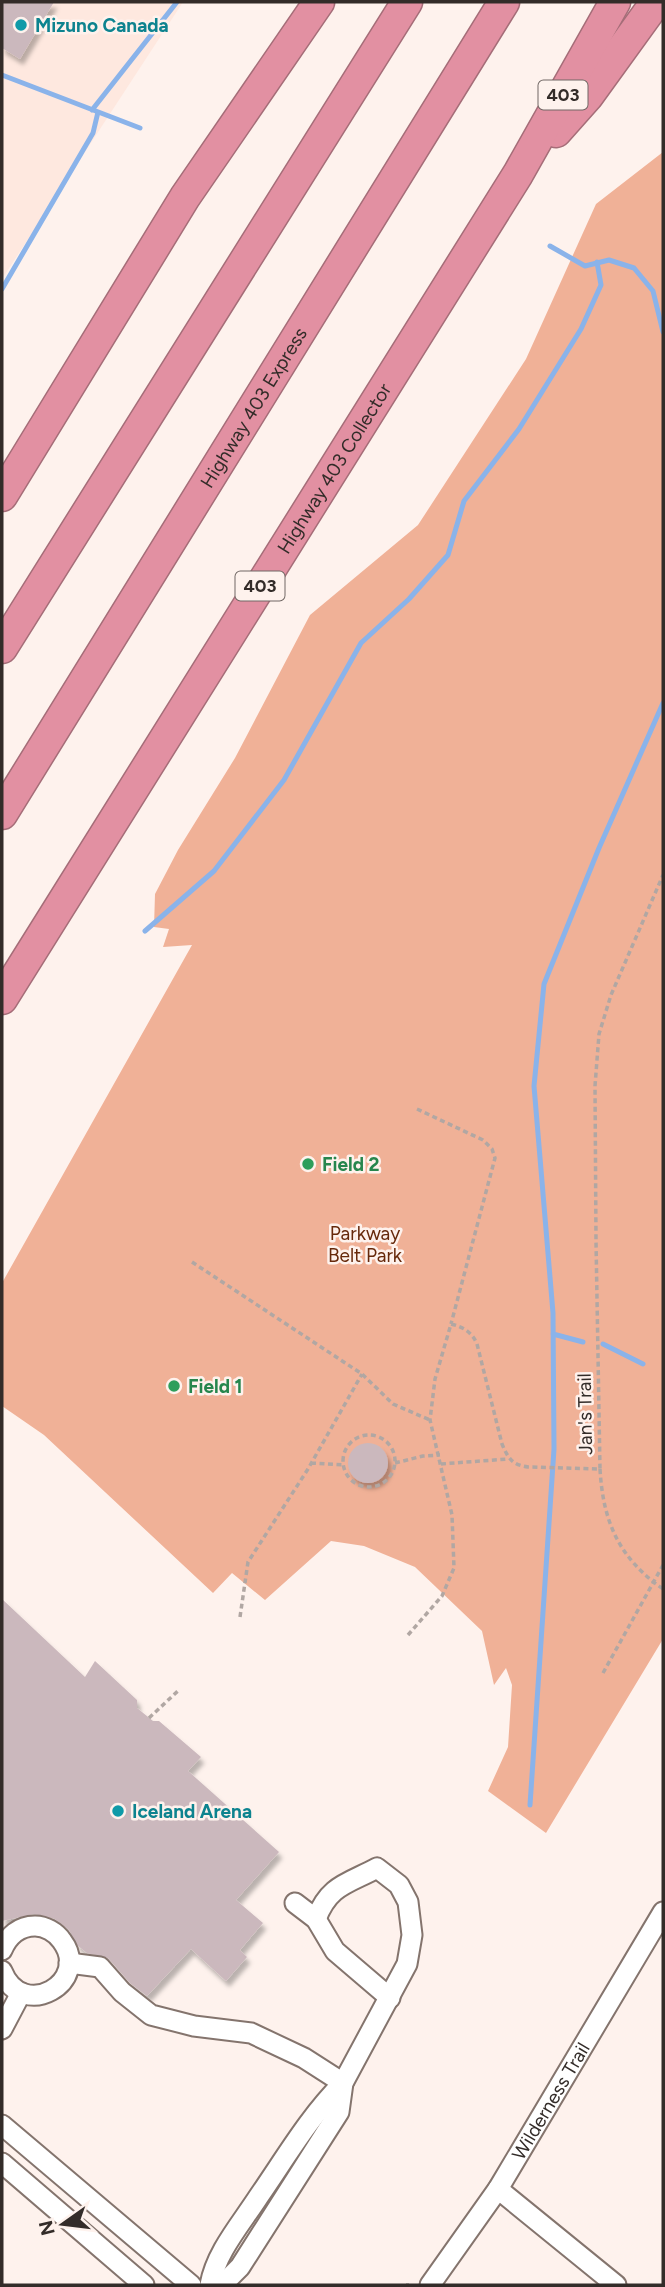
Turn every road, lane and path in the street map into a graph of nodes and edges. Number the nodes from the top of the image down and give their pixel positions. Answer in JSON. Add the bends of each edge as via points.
{"nodes":[{"id":1,"x":305,"y":2,"type":"edge"},
{"id":2,"x":319,"y":2,"type":"edge"},
{"id":3,"x":407,"y":2,"type":"edge"},
{"id":4,"x":504,"y":2,"type":"edge"},
{"id":5,"x":615,"y":2,"type":"edge"},
{"id":6,"x":656,"y":2,"type":"edge"},
{"id":7,"x":518,"y":174,"type":"junction"},
{"id":8,"x":185,"y":197,"type":"junction"},
{"id":9,"x":2,"y":496,"type":"edge"},
{"id":10,"x":2,"y":648,"type":"edge"},
{"id":11,"x":2,"y":814,"type":"edge"},
{"id":12,"x":663,"y":875,"type":"edge"},
{"id":13,"x":2,"y":999,"type":"edge"},
{"id":14,"x":417,"y":1109,"type":"dead end"},
{"id":15,"x":192,"y":1262,"type":"dead end"},
{"id":16,"x":451,"y":1324,"type":"junction"},
{"id":17,"x":362,"y":1374,"type":"junction"},
{"id":18,"x":430,"y":1420,"type":"junction"},
{"id":19,"x":440,"y":1455,"type":"junction"},
{"id":20,"x":508,"y":1459,"type":"junction"},
{"id":21,"x":311,"y":1463,"type":"junction"},
{"id":22,"x":395,"y":1463,"type":"junction"},
{"id":23,"x":441,"y":1464,"type":"junction"},
{"id":24,"x":344,"y":1465,"type":"junction"},
{"id":25,"x":600,"y":1469,"type":"junction"},
{"id":26,"x":663,"y":1565,"type":"edge"},
{"id":27,"x":654,"y":1583,"type":"junction"},
{"id":28,"x":663,"y":1589,"type":"edge"},
{"id":29,"x":240,"y":1617,"type":"dead end"},
{"id":30,"x":408,"y":1635,"type":"dead end"},
{"id":31,"x":603,"y":1673,"type":"dead end"},
{"id":32,"x":180,"y":1689,"type":"dead end"},
{"id":33,"x":149,"y":1717,"type":"dead end"},
{"id":34,"x":295,"y":1903,"type":"dead end"},
{"id":35,"x":663,"y":1912,"type":"edge"},
{"id":36,"x":316,"y":1919,"type":"junction"},
{"id":37,"x":2,"y":1950,"type":"edge"},
{"id":38,"x":69,"y":1963,"type":"junction"},
{"id":39,"x":2,"y":1971,"type":"edge"},
{"id":40,"x":22,"y":1993,"type":"junction"},
{"id":41,"x":390,"y":1998,"type":"junction"},
{"id":42,"x":2,"y":2029,"type":"edge"},
{"id":43,"x":343,"y":2084,"type":"junction"},
{"id":44,"x":2,"y":2125,"type":"edge"},
{"id":45,"x":2,"y":2163,"type":"edge"},
{"id":46,"x":498,"y":2189,"type":"junction"},
{"id":47,"x":144,"y":2285,"type":"edge"},
{"id":48,"x":191,"y":2285,"type":"edge"},
{"id":49,"x":210,"y":2285,"type":"edge"},
{"id":50,"x":222,"y":2285,"type":"edge"},
{"id":51,"x":430,"y":2285,"type":"edge"},
{"id":52,"x":616,"y":2285,"type":"edge"}],
"edges":[{"from":1,"to":8,"type":"highway"},
{"from":2,"to":8,"type":"highway"},
{"from":3,"to":10,"type":"highway"},
{"from":4,"to":11,"type":"highway","name":"Highway 403 Express"},
{"from":5,"to":7,"type":"highway","name":"Highway 403 Collector","number":"403"},
{"from":6,"to":7,"type":"highway","via":[[588,96]]},
{"from":7,"to":13,"type":"highway","name":"Highway 403 Collector","number":"403"},
{"from":8,"to":9,"type":"highway"},
{"from":12,"to":25,"type":"path","name":"Jan's Trail","via":[[599,1034],[595,1086]]},
{"from":14,"to":16,"type":"path","via":[[482,1140],[495,1158]]},
{"from":15,"to":17,"type":"path"},
{"from":16,"to":18,"type":"path","via":[[435,1380]]},
{"from":16,"to":20,"type":"path","via":[[473,1335],[477,1344]]},
{"from":17,"to":18,"type":"path","via":[[393,1404]]},
{"from":17,"to":21,"type":"path"},
{"from":18,"to":19,"type":"path"},
{"from":19,"to":22,"type":"path"},
{"from":19,"to":23,"type":"path"},
{"from":20,"to":23,"type":"path"},
{"from":20,"to":25,"type":"path","name":"Jan's Trail","via":[[528,1467]]},
{"from":21,"to":24,"type":"path"},
{"from":21,"to":29,"type":"path","via":[[248,1562]]},
{"from":22,"to":24,"type":"path","via":[[389,1478],[376,1487],[353,1482]]},
{"from":22,"to":24,"type":"path","via":[[386,1441],[363,1436],[349,1445]]},
{"from":23,"to":30,"type":"path","via":[[452,1515],[454,1568],[442,1596]]},
{"from":25,"to":27,"type":"path","via":[[607,1514],[618,1543]]},
{"from":26,"to":27,"type":"path"},
{"from":27,"to":28,"type":"path"},
{"from":27,"to":31,"type":"path"},
{"from":32,"to":33,"type":"path"},
{"from":34,"to":36,"type":"street"},
{"from":35,"to":46,"type":"street","name":"Wilderness Trail"},
{"from":36,"to":41,"type":"street","via":[[334,1951]]},
{"from":36,"to":41,"type":"street","via":[[331,1892],[377,1868],[399,1885],[408,1902],[412,1935],[408,1964]]},
{"from":37,"to":38,"type":"street","via":[[16,1931],[37,1926],[57,1934]]},
{"from":38,"to":40,"type":"street","via":[[53,1990],[43,1995]]},
{"from":38,"to":43,"type":"street","via":[[100,1967],[151,2015],[251,2033]]},
{"from":39,"to":40,"type":"street"},
{"from":40,"to":42,"type":"street"},
{"from":41,"to":43,"type":"street"},
{"from":43,"to":49,"type":"street","via":[[318,2108],[230,2239]]},
{"from":43,"to":50,"type":"street","via":[[339,2112],[240,2267]]},
{"from":44,"to":48,"type":"street"},
{"from":45,"to":47,"type":"street"},
{"from":46,"to":51,"type":"street","name":"Wilderness Trail"},
{"from":46,"to":52,"type":"street"}]}
